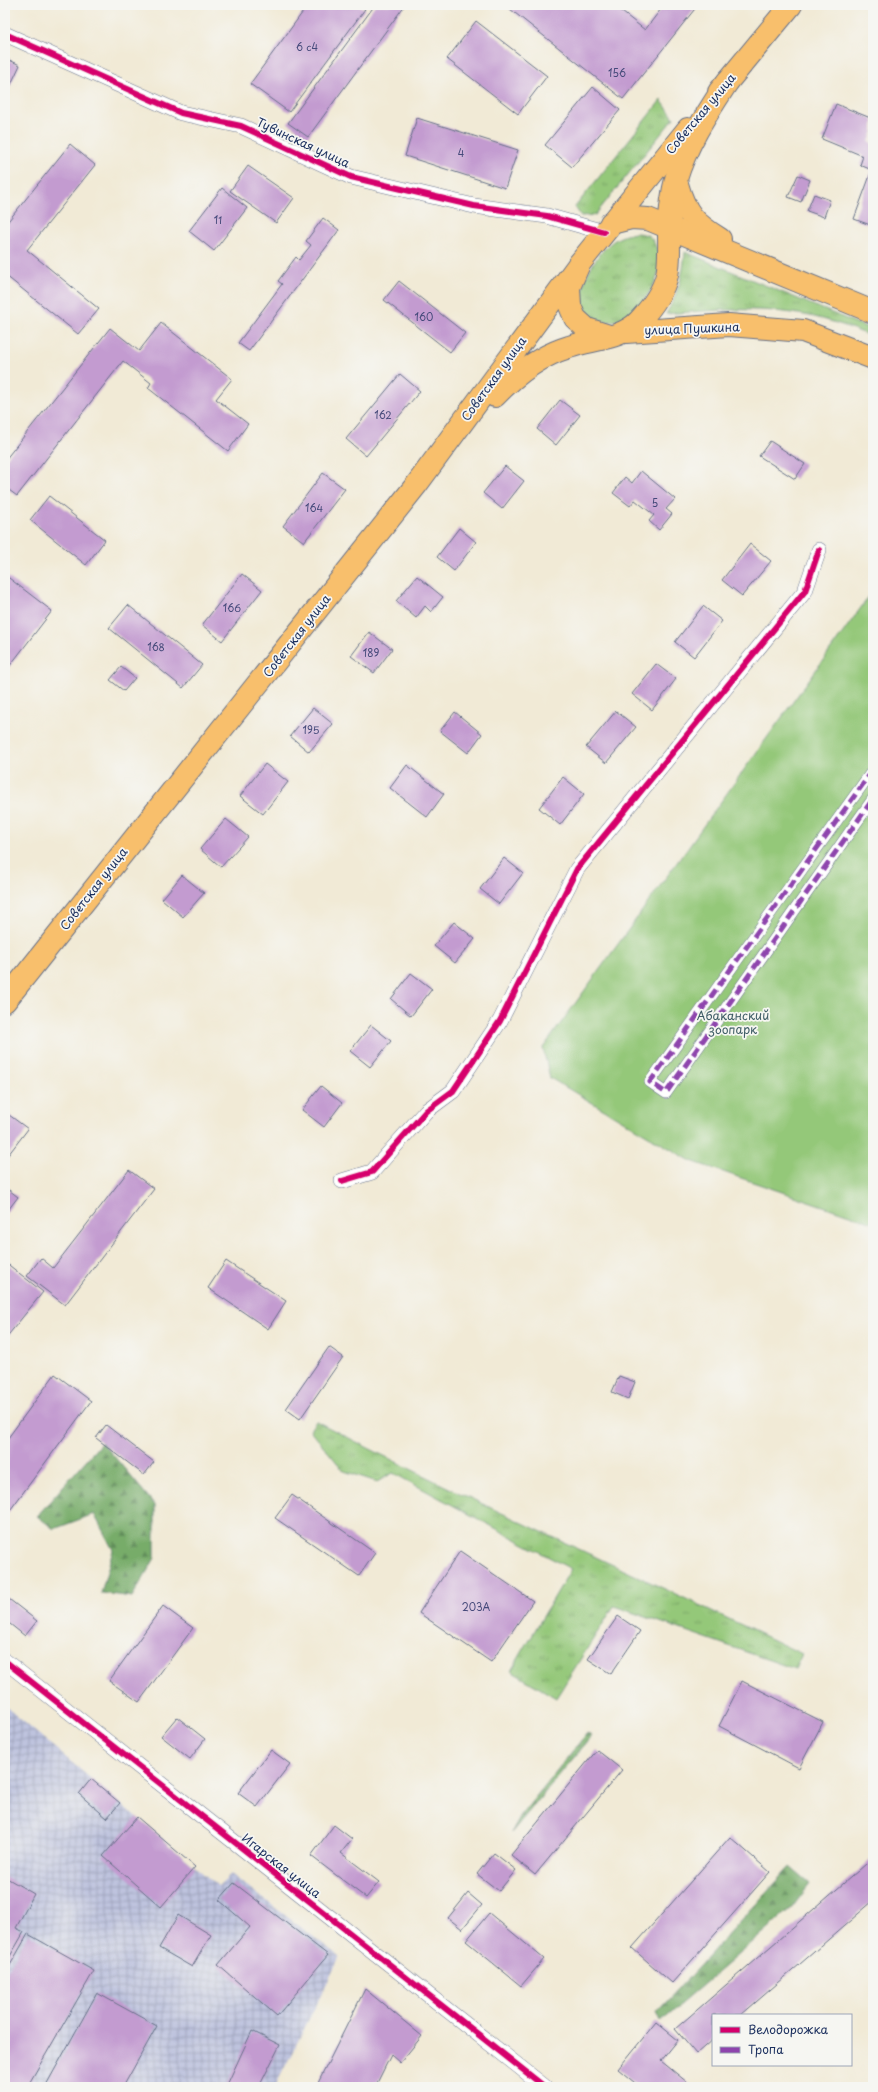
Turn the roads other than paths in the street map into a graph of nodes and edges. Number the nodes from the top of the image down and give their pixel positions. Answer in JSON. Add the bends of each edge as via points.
{"nodes":[{"id":1,"x":791,"y":5,"type":"edge"},
{"id":2,"x":5,"y":34,"type":"edge"},
{"id":3,"x":728,"y":81,"type":"junction"},
{"id":4,"x":676,"y":181,"type":"junction"},
{"id":5,"x":669,"y":227,"type":"junction"},
{"id":6,"x":607,"y":228,"type":"junction"},
{"id":7,"x":579,"y":264,"type":"junction"},
{"id":8,"x":771,"y":270,"type":"junction"},
{"id":9,"x":873,"y":312,"type":"edge"},
{"id":10,"x":617,"y":334,"type":"junction"},
{"id":11,"x":873,"y":358,"type":"edge"},
{"id":12,"x":440,"y":453,"type":"junction"},
{"id":13,"x":819,"y":550,"type":"dead end"},
{"id":14,"x":873,"y":770,"type":"edge"},
{"id":15,"x":873,"y":799,"type":"edge"},
{"id":16,"x":5,"y":1001,"type":"edge"},
{"id":17,"x":342,"y":1181,"type":"dead end"},
{"id":18,"x":5,"y":1661,"type":"edge"},
{"id":19,"x":545,"y":2087,"type":"edge"}],
"edges":[{"from":1,"to":3,"type":"main road","name":"Советская улица"},
{"from":2,"to":6,"type":"street","name":"Тувинская улица","via":[[181,113],[241,126],[351,177],[474,206],[547,216]]},
{"from":3,"to":4,"type":"main road","via":[[697,129]]},
{"from":3,"to":6,"type":"main road","name":"Советская улица"},
{"from":4,"to":5,"type":"main road"},
{"from":4,"to":8,"type":"main road","via":[[682,204],[702,228]]},
{"from":5,"to":6,"type":"main road","via":[[648,219],[631,218]]},
{"from":5,"to":8,"type":"main road"},
{"from":5,"to":10,"type":"main road","via":[[667,275],[659,297],[638,322]]},
{"from":6,"to":7,"type":"main road"},
{"from":7,"to":10,"type":"main road","via":[[569,287],[570,306],[575,318],[587,329]]},
{"from":7,"to":12,"type":"main road","name":"Советская улица"},
{"from":8,"to":9,"type":"main road"},
{"from":10,"to":11,"type":"main road","name":"улица Пушкина","via":[[729,325],[803,331]]},
{"from":10,"to":12,"type":"main road","name":"улица Пушкина","via":[[568,347],[541,358],[521,371]]},
{"from":12,"to":16,"type":"main road","name":"Советская улица"},
{"from":13,"to":17,"type":"street","via":[[805,591],[577,869],[500,1021],[453,1091],[426,1112],[372,1172]]},
{"from":14,"to":15,"type":"street","via":[[650,1082],[666,1093]]},
{"from":18,"to":19,"type":"street","name":"Игарская улица"}]}
